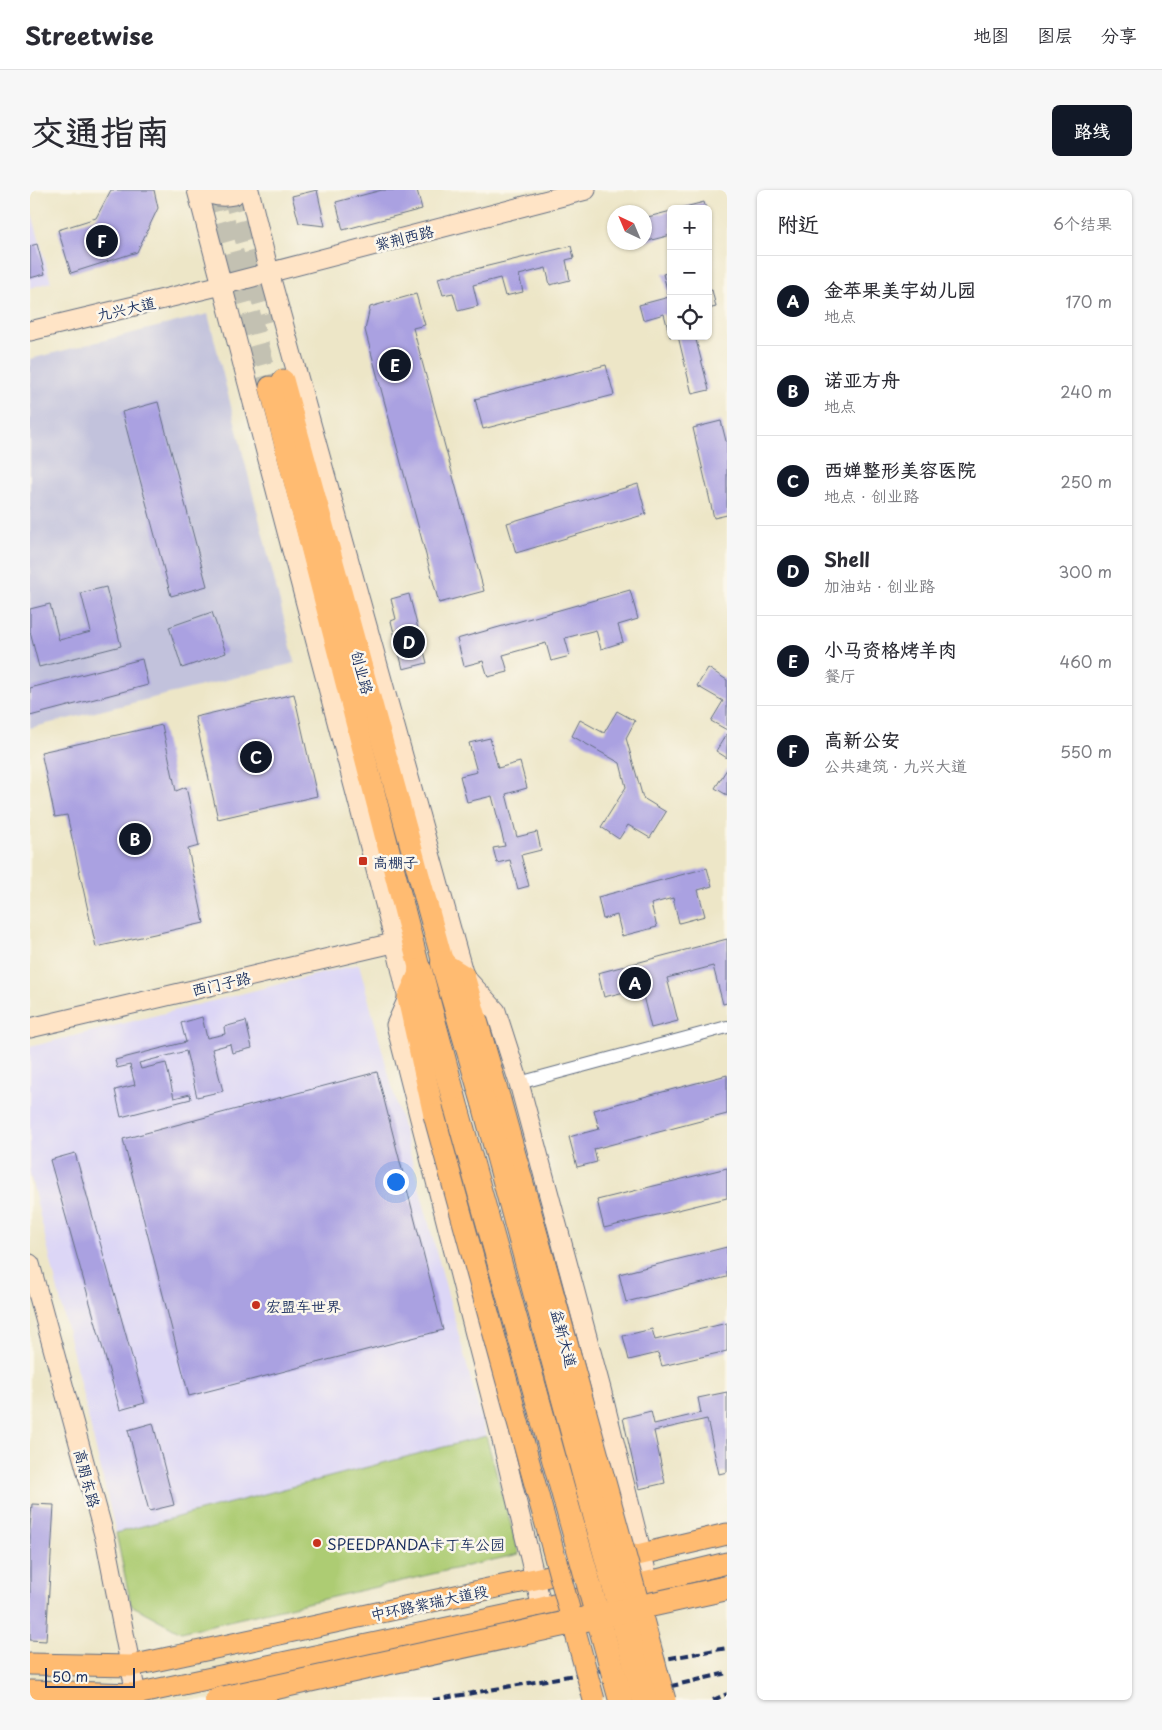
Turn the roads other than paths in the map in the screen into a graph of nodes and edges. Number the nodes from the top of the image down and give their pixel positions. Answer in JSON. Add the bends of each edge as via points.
{"nodes":[{"id":1,"x":197,"y":190,"type":"edge"},
{"id":2,"x":205,"y":190,"type":"edge"},
{"id":3,"x":238,"y":190,"type":"edge"},
{"id":4,"x":249,"y":190,"type":"edge"},
{"id":5,"x":586,"y":190,"type":"edge"},
{"id":6,"x":269,"y":272,"type":"junction"},
{"id":7,"x":222,"y":285,"type":"junction"},
{"id":8,"x":30,"y":331,"type":"edge"},
{"id":9,"x":403,"y":940,"type":"junction"},
{"id":10,"x":443,"y":964,"type":"junction"},
{"id":11,"x":420,"y":971,"type":"junction"},
{"id":12,"x":464,"y":976,"type":"junction"},
{"id":13,"x":408,"y":998,"type":"junction"},
{"id":14,"x":727,"y":1027,"type":"edge"},
{"id":15,"x":30,"y":1028,"type":"edge"},
{"id":16,"x":518,"y":1083,"type":"junction"},
{"id":17,"x":492,"y":1101,"type":"junction"},
{"id":18,"x":30,"y":1264,"type":"edge"},
{"id":19,"x":601,"y":1389,"type":"junction"},
{"id":20,"x":499,"y":1428,"type":"junction"},
{"id":21,"x":727,"y":1534,"type":"edge"},
{"id":22,"x":642,"y":1554,"type":"junction"},
{"id":23,"x":727,"y":1563,"type":"edge"},
{"id":24,"x":536,"y":1579,"type":"junction"},
{"id":25,"x":650,"y":1583,"type":"junction"},
{"id":26,"x":727,"y":1588,"type":"edge"},
{"id":27,"x":542,"y":1608,"type":"junction"},
{"id":28,"x":30,"y":1664,"type":"edge"},
{"id":29,"x":131,"y":1666,"type":"junction"},
{"id":30,"x":30,"y":1692,"type":"edge"},
{"id":31,"x":136,"y":1694,"type":"junction"},
{"id":32,"x":217,"y":1700,"type":"edge"},
{"id":33,"x":594,"y":1700,"type":"edge"},
{"id":34,"x":622,"y":1700,"type":"edge"},
{"id":35,"x":645,"y":1700,"type":"edge"},
{"id":36,"x":665,"y":1700,"type":"edge"}],
"edges":[{"from":1,"to":7,"type":"street"},
{"from":2,"to":3,"type":"street","via":[[224,198],[234,196]]},
{"from":4,"to":6,"type":"street"},
{"from":5,"to":6,"type":"street","name":"紫荆西路"},
{"from":6,"to":7,"type":"street","name":"紫荆西路"},
{"from":6,"to":12,"type":"street"},
{"from":7,"to":8,"type":"street","name":"九兴大道"},
{"from":7,"to":9,"type":"street"},
{"from":9,"to":10,"type":"main road","name":"创业路","via":[[277,384]]},
{"from":9,"to":11,"type":"main road","name":"创业路"},
{"from":9,"to":13,"type":"street"},
{"from":9,"to":15,"type":"street","name":"西门子路"},
{"from":10,"to":12,"type":"main road"},
{"from":10,"to":17,"type":"highway"},
{"from":11,"to":13,"type":"main road"},
{"from":11,"to":34,"type":"highway","bridge":true},
{"from":12,"to":16,"type":"street","via":[[496,1012]]},
{"from":12,"to":17,"type":"main road","name":"益新大道"},
{"from":13,"to":20,"type":"street","via":[[396,1025]]},
{"from":13,"to":33,"type":"main road","bridge":true,"via":[[434,1115]]},
{"from":14,"to":16,"type":"street"},
{"from":16,"to":19,"type":"street"},
{"from":17,"to":35,"type":"highway","bridge":true},
{"from":17,"to":36,"type":"main road","name":"益新大道","bridge":true},
{"from":18,"to":29,"type":"street","name":"高朋东路","via":[[106,1542]]},
{"from":19,"to":20,"type":"street","via":[[582,1438],[564,1454],[543,1462],[520,1459]]},
{"from":19,"to":22,"type":"street"},
{"from":20,"to":24,"type":"street"},
{"from":21,"to":22,"type":"main road","name":"中环路紫瑞大道段"},
{"from":22,"to":24,"type":"main road","name":"中环路紫瑞大道段"},
{"from":22,"to":25,"type":"street"},
{"from":23,"to":25,"type":"main road","name":"中环路紫瑞大道段"},
{"from":24,"to":27,"type":"street"},
{"from":24,"to":29,"type":"main road","name":"中环路紫瑞大道段"},
{"from":25,"to":27,"type":"main road","name":"中环路紫瑞大道段"},
{"from":26,"to":32,"type":"highway","bridge":true},
{"from":27,"to":31,"type":"main road","name":"中环路紫瑞大道段"},
{"from":28,"to":29,"type":"main road","name":"中环路紫瑞大道段"},
{"from":29,"to":31,"type":"street","name":"高朋东路"},
{"from":30,"to":31,"type":"main road","name":"中环路紫瑞大道段"}]}
